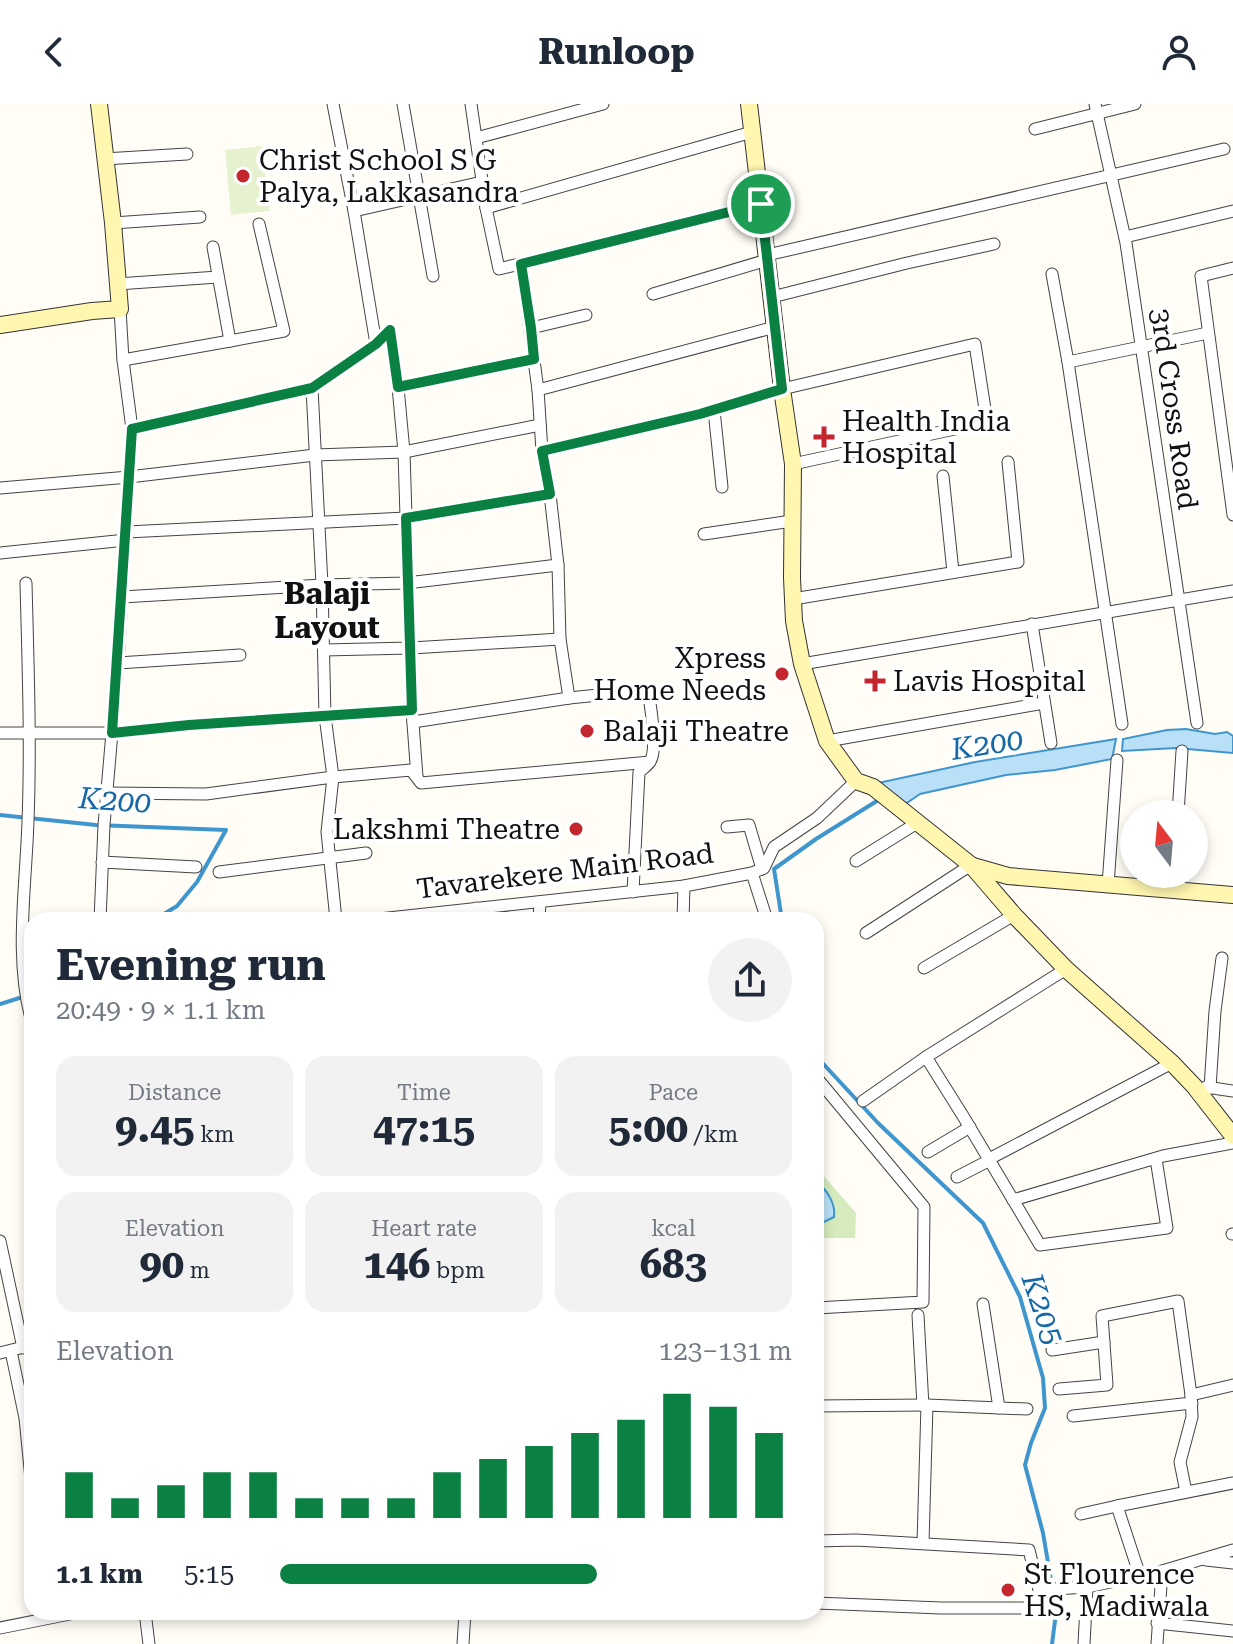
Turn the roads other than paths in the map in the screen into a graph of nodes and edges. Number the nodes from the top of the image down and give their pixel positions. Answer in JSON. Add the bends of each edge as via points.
{"nodes":[{"id":1,"x":99,"y":104,"type":"edge"},
{"id":2,"x":333,"y":104,"type":"edge"},
{"id":3,"x":403,"y":104,"type":"edge"},
{"id":4,"x":471,"y":104,"type":"edge"},
{"id":5,"x":603,"y":104,"type":"edge"},
{"id":6,"x":749,"y":104,"type":"edge"},
{"id":7,"x":1135,"y":104,"type":"edge"},
{"id":8,"x":1096,"y":108,"type":"edge"},
{"id":9,"x":1035,"y":129,"type":"dead end"},
{"id":10,"x":752,"y":132,"type":"junction"},
{"id":11,"x":476,"y":138,"type":"junction"},
{"id":12,"x":1224,"y":149,"type":"dead end"},
{"id":13,"x":187,"y":154,"type":"dead end"},
{"id":14,"x":104,"y":159,"type":"junction"},
{"id":15,"x":1112,"y":176,"type":"junction"},
{"id":16,"x":482,"y":182,"type":"junction"},
{"id":17,"x":418,"y":197,"type":"junction"},
{"id":18,"x":761,"y":204,"type":"junction"},
{"id":19,"x":486,"y":208,"type":"junction"},
{"id":20,"x":354,"y":211,"type":"junction"},
{"id":21,"x":1233,"y":211,"type":"edge"},
{"id":22,"x":200,"y":217,"type":"dead end"},
{"id":23,"x":113,"y":223,"type":"junction"},
{"id":24,"x":259,"y":224,"type":"dead end"},
{"id":25,"x":1125,"y":237,"type":"junction"},
{"id":26,"x":994,"y":244,"type":"dead end"},
{"id":27,"x":213,"y":247,"type":"dead end"},
{"id":28,"x":767,"y":258,"type":"junction"},
{"id":29,"x":521,"y":264,"type":"junction"},
{"id":30,"x":1233,"y":268,"type":"edge"},
{"id":31,"x":1052,"y":274,"type":"dead end"},
{"id":32,"x":433,"y":276,"type":"dead end"},
{"id":33,"x":218,"y":277,"type":"junction"},
{"id":34,"x":117,"y":284,"type":"junction"},
{"id":35,"x":653,"y":294,"type":"dead end"},
{"id":36,"x":772,"y":297,"type":"junction"},
{"id":37,"x":120,"y":309,"type":"junction"},
{"id":38,"x":586,"y":315,"type":"dead end"},
{"id":39,"x":0,"y":325,"type":"edge"},
{"id":40,"x":775,"y":327,"type":"junction"},
{"id":41,"x":531,"y":328,"type":"junction"},
{"id":42,"x":1208,"y":333,"type":"junction"},
{"id":43,"x":230,"y":341,"type":"junction"},
{"id":44,"x":376,"y":344,"type":"junction"},
{"id":45,"x":1140,"y":346,"type":"junction"},
{"id":46,"x":534,"y":359,"type":"junction"},
{"id":47,"x":123,"y":360,"type":"junction"},
{"id":48,"x":1068,"y":362,"type":"junction"},
{"id":49,"x":398,"y":387,"type":"junction"},
{"id":50,"x":312,"y":388,"type":"junction"},
{"id":51,"x":782,"y":389,"type":"junction"},
{"id":52,"x":538,"y":390,"type":"junction"},
{"id":53,"x":714,"y":410,"type":"junction"},
{"id":54,"x":540,"y":425,"type":"junction"},
{"id":55,"x":132,"y":429,"type":"junction"},
{"id":56,"x":542,"y":451,"type":"junction"},
{"id":57,"x":404,"y":452,"type":"junction"},
{"id":58,"x":315,"y":455,"type":"junction"},
{"id":59,"x":1008,"y":462,"type":"dead end"},
{"id":60,"x":793,"y":464,"type":"junction"},
{"id":61,"x":943,"y":476,"type":"dead end"},
{"id":62,"x":129,"y":477,"type":"junction"},
{"id":63,"x":722,"y":487,"type":"dead end"},
{"id":64,"x":0,"y":488,"type":"edge"},
{"id":65,"x":550,"y":494,"type":"junction"},
{"id":66,"x":1233,"y":515,"type":"edge"},
{"id":67,"x":406,"y":518,"type":"junction"},
{"id":68,"x":792,"y":521,"type":"junction"},
{"id":69,"x":318,"y":523,"type":"junction"},
{"id":70,"x":704,"y":534,"type":"dead end"},
{"id":71,"x":126,"y":536,"type":"junction"},
{"id":72,"x":0,"y":553,"type":"edge"},
{"id":73,"x":558,"y":565,"type":"junction"},
{"id":74,"x":953,"y":572,"type":"junction"},
{"id":75,"x":26,"y":583,"type":"dead end"},
{"id":76,"x":407,"y":583,"type":"junction"},
{"id":77,"x":322,"y":585,"type":"junction"},
{"id":78,"x":1233,"y":591,"type":"edge"},
{"id":79,"x":122,"y":597,"type":"junction"},
{"id":80,"x":793,"y":599,"type":"junction"},
{"id":81,"x":1178,"y":599,"type":"junction"},
{"id":82,"x":1105,"y":613,"type":"junction"},
{"id":83,"x":1032,"y":624,"type":"junction"},
{"id":84,"x":560,"y":639,"type":"junction"},
{"id":85,"x":411,"y":648,"type":"junction"},
{"id":86,"x":324,"y":650,"type":"junction"},
{"id":87,"x":240,"y":655,"type":"dead end"},
{"id":88,"x":118,"y":663,"type":"junction"},
{"id":89,"x":802,"y":664,"type":"junction"},
{"id":90,"x":569,"y":698,"type":"junction"},
{"id":91,"x":1044,"y":703,"type":"junction"},
{"id":92,"x":325,"y":716,"type":"junction"},
{"id":93,"x":412,"y":716,"type":"junction"},
{"id":94,"x":1197,"y":723,"type":"dead end"},
{"id":95,"x":1122,"y":724,"type":"dead end"},
{"id":96,"x":0,"y":733,"type":"edge"},
{"id":97,"x":112,"y":733,"type":"junction"},
{"id":98,"x":30,"y":734,"type":"junction"},
{"id":99,"x":827,"y":741,"type":"junction"},
{"id":100,"x":1051,"y":743,"type":"dead end"},
{"id":101,"x":1182,"y":751,"type":"dead end"},
{"id":102,"x":1117,"y":760,"type":"dead end"},
{"id":103,"x":650,"y":762,"type":"junction"},
{"id":104,"x":333,"y":777,"type":"junction"},
{"id":105,"x":417,"y":777,"type":"junction"},
{"id":106,"x":856,"y":781,"type":"junction"},
{"id":107,"x":107,"y":793,"type":"junction"},
{"id":108,"x":1179,"y":800,"type":"edge"},
{"id":109,"x":917,"y":823,"type":"junction"},
{"id":110,"x":727,"y":827,"type":"dead end"},
{"id":111,"x":366,"y":853,"type":"dead end"},
{"id":112,"x":330,"y":857,"type":"junction"},
{"id":113,"x":856,"y":861,"type":"dead end"},
{"id":114,"x":102,"y":862,"type":"junction"},
{"id":115,"x":971,"y":865,"type":"junction"},
{"id":116,"x":196,"y":867,"type":"dead end"},
{"id":117,"x":759,"y":870,"type":"junction"},
{"id":118,"x":219,"y":872,"type":"dead end"},
{"id":119,"x":1120,"y":884,"type":"edge"},
{"id":120,"x":1108,"y":885,"type":"junction"},
{"id":121,"x":684,"y":886,"type":"junction"},
{"id":122,"x":1200,"y":888,"type":"edge"},
{"id":123,"x":633,"y":892,"type":"junction"},
{"id":124,"x":1233,"y":895,"type":"edge"},
{"id":125,"x":540,"y":902,"type":"junction"},
{"id":126,"x":24,"y":912,"type":"edge"},
{"id":127,"x":100,"y":912,"type":"edge"},
{"id":128,"x":335,"y":912,"type":"edge"},
{"id":129,"x":487,"y":912,"type":"edge"},
{"id":130,"x":539,"y":912,"type":"edge"},
{"id":131,"x":683,"y":912,"type":"edge"},
{"id":132,"x":766,"y":912,"type":"edge"},
{"id":133,"x":1014,"y":915,"type":"junction"},
{"id":134,"x":24,"y":916,"type":"edge"},
{"id":135,"x":866,"y":933,"type":"dead end"},
{"id":136,"x":1222,"y":958,"type":"dead end"},
{"id":137,"x":924,"y":968,"type":"dead end"},
{"id":138,"x":1066,"y":969,"type":"junction"},
{"id":139,"x":24,"y":978,"type":"edge"},
{"id":140,"x":926,"y":1057,"type":"junction"},
{"id":141,"x":1172,"y":1063,"type":"junction"},
{"id":142,"x":824,"y":1087,"type":"edge"},
{"id":143,"x":1202,"y":1087,"type":"junction"},
{"id":144,"x":1233,"y":1091,"type":"edge"},
{"id":145,"x":863,"y":1101,"type":"dead end"},
{"id":146,"x":970,"y":1127,"type":"junction"},
{"id":147,"x":1233,"y":1136,"type":"edge"},
{"id":148,"x":1233,"y":1143,"type":"edge"},
{"id":149,"x":928,"y":1152,"type":"dead end"},
{"id":150,"x":989,"y":1159,"type":"junction"},
{"id":151,"x":1156,"y":1159,"type":"junction"},
{"id":152,"x":957,"y":1177,"type":"dead end"},
{"id":153,"x":1013,"y":1200,"type":"junction"},
{"id":154,"x":0,"y":1241,"type":"edge"},
{"id":155,"x":983,"y":1304,"type":"dead end"},
{"id":156,"x":824,"y":1308,"type":"edge"},
{"id":157,"x":918,"y":1315,"type":"dead end"},
{"id":158,"x":1104,"y":1342,"type":"junction"},
{"id":159,"x":16,"y":1349,"type":"edge"},
{"id":160,"x":1052,"y":1350,"type":"dead end"},
{"id":161,"x":1233,"y":1385,"type":"edge"},
{"id":162,"x":1059,"y":1389,"type":"dead end"},
{"id":163,"x":1192,"y":1399,"type":"junction"},
{"id":164,"x":824,"y":1406,"type":"edge"},
{"id":165,"x":925,"y":1406,"type":"junction"},
{"id":166,"x":999,"y":1408,"type":"junction"},
{"id":167,"x":1027,"y":1409,"type":"dead end"},
{"id":168,"x":24,"y":1410,"type":"edge"},
{"id":169,"x":1073,"y":1416,"type":"dead end"},
{"id":170,"x":1233,"y":1483,"type":"edge"},
{"id":171,"x":1186,"y":1492,"type":"junction"},
{"id":172,"x":1117,"y":1506,"type":"junction"},
{"id":173,"x":1081,"y":1514,"type":"dead end"},
{"id":174,"x":824,"y":1541,"type":"edge"},
{"id":175,"x":923,"y":1543,"type":"junction"},
{"id":176,"x":1233,"y":1550,"type":"edge"},
{"id":177,"x":1201,"y":1559,"type":"junction"},
{"id":178,"x":1233,"y":1563,"type":"edge"},
{"id":179,"x":1162,"y":1571,"type":"junction"},
{"id":180,"x":1140,"y":1576,"type":"junction"},
{"id":181,"x":1087,"y":1587,"type":"junction"},
{"id":182,"x":1054,"y":1589,"type":"junction"},
{"id":183,"x":824,"y":1603,"type":"edge"},
{"id":184,"x":40,"y":1620,"type":"edge"},
{"id":185,"x":146,"y":1620,"type":"edge"},
{"id":186,"x":464,"y":1620,"type":"edge"},
{"id":187,"x":1157,"y":1623,"type":"junction"},
{"id":188,"x":0,"y":1628,"type":"edge"},
{"id":189,"x":1233,"y":1631,"type":"edge"},
{"id":190,"x":149,"y":1644,"type":"edge"},
{"id":191,"x":463,"y":1644,"type":"edge"},
{"id":192,"x":1084,"y":1644,"type":"edge"},
{"id":193,"x":1157,"y":1644,"type":"edge"}],
"edges":[{"from":1,"to":14,"type":"main road"},
{"from":2,"to":20,"type":"street"},
{"from":3,"to":17,"type":"street"},
{"from":4,"to":11,"type":"street"},
{"from":5,"to":11,"type":"street"},
{"from":6,"to":10,"type":"main road"},
{"from":7,"to":8,"type":"street"},
{"from":8,"to":9,"type":"street"},
{"from":8,"to":15,"type":"street","name":"3rd Cross Road"},
{"from":10,"to":18,"type":"main road"},
{"from":10,"to":19,"type":"street"},
{"from":11,"to":16,"type":"street"},
{"from":12,"to":15,"type":"street"},
{"from":13,"to":14,"type":"street"},
{"from":14,"to":23,"type":"main road"},
{"from":15,"to":25,"type":"street","name":"3rd Cross Road"},
{"from":15,"to":28,"type":"street"},
{"from":16,"to":17,"type":"street"},
{"from":16,"to":19,"type":"street"},
{"from":17,"to":20,"type":"street"},
{"from":17,"to":32,"type":"street"},
{"from":18,"to":28,"type":"main road"},
{"from":18,"to":29,"type":"street"},
{"from":19,"to":29,"type":"street","via":[[499,269]]},
{"from":20,"to":44,"type":"street"},
{"from":21,"to":25,"type":"street"},
{"from":22,"to":23,"type":"street"},
{"from":23,"to":34,"type":"main road"},
{"from":24,"to":43,"type":"street","via":[[284,331]]},
{"from":25,"to":45,"type":"street","name":"3rd Cross Road"},
{"from":26,"to":36,"type":"street"},
{"from":27,"to":33,"type":"street"},
{"from":28,"to":35,"type":"street"},
{"from":28,"to":36,"type":"main road"},
{"from":29,"to":41,"type":"street"},
{"from":30,"to":42,"type":"street","via":[[1201,276]]},
{"from":31,"to":48,"type":"street"},
{"from":33,"to":34,"type":"street"},
{"from":33,"to":43,"type":"street"},
{"from":34,"to":37,"type":"main road"},
{"from":36,"to":40,"type":"main road"},
{"from":37,"to":39,"type":"main road"},
{"from":37,"to":47,"type":"street"},
{"from":38,"to":41,"type":"street"},
{"from":40,"to":51,"type":"main road"},
{"from":40,"to":52,"type":"street"},
{"from":41,"to":46,"type":"street"},
{"from":42,"to":45,"type":"street"},
{"from":42,"to":66,"type":"street"},
{"from":43,"to":47,"type":"street"},
{"from":44,"to":49,"type":"street","via":[[390,330]]},
{"from":44,"to":50,"type":"street"},
{"from":45,"to":48,"type":"street"},
{"from":45,"to":81,"type":"street","name":"3rd Cross Road"},
{"from":46,"to":49,"type":"street"},
{"from":46,"to":52,"type":"street"},
{"from":47,"to":55,"type":"street"},
{"from":48,"to":82,"type":"street"},
{"from":49,"to":57,"type":"street"},
{"from":50,"to":55,"type":"street"},
{"from":50,"to":58,"type":"street"},
{"from":51,"to":53,"type":"street"},
{"from":51,"to":60,"type":"main road"},
{"from":51,"to":60,"type":"street","via":[[975,344],[987,422]]},
{"from":52,"to":54,"type":"street"},
{"from":53,"to":56,"type":"street"},
{"from":53,"to":63,"type":"street"},
{"from":54,"to":56,"type":"street"},
{"from":54,"to":57,"type":"street"},
{"from":55,"to":62,"type":"street"},
{"from":56,"to":65,"type":"street"},
{"from":57,"to":58,"type":"street"},
{"from":57,"to":67,"type":"street"},
{"from":58,"to":62,"type":"street"},
{"from":58,"to":69,"type":"street"},
{"from":59,"to":74,"type":"street","via":[[1018,562]]},
{"from":60,"to":68,"type":"main road"},
{"from":61,"to":74,"type":"street"},
{"from":62,"to":64,"type":"street"},
{"from":62,"to":71,"type":"street"},
{"from":65,"to":67,"type":"street"},
{"from":65,"to":73,"type":"street"},
{"from":67,"to":69,"type":"street"},
{"from":67,"to":76,"type":"street"},
{"from":68,"to":70,"type":"street"},
{"from":68,"to":80,"type":"main road"},
{"from":69,"to":71,"type":"street"},
{"from":69,"to":77,"type":"street"},
{"from":71,"to":72,"type":"street"},
{"from":71,"to":79,"type":"street"},
{"from":73,"to":76,"type":"street"},
{"from":73,"to":84,"type":"street"},
{"from":74,"to":80,"type":"street"},
{"from":75,"to":98,"type":"street"},
{"from":76,"to":77,"type":"street"},
{"from":76,"to":85,"type":"street"},
{"from":77,"to":79,"type":"street"},
{"from":77,"to":86,"type":"street"},
{"from":78,"to":81,"type":"street"},
{"from":79,"to":88,"type":"street"},
{"from":80,"to":89,"type":"main road"},
{"from":81,"to":82,"type":"street"},
{"from":81,"to":94,"type":"street","name":"3rd Cross Road"},
{"from":82,"to":83,"type":"street"},
{"from":82,"to":95,"type":"street"},
{"from":83,"to":89,"type":"street"},
{"from":83,"to":91,"type":"street"},
{"from":84,"to":85,"type":"street"},
{"from":84,"to":90,"type":"street"},
{"from":85,"to":86,"type":"street"},
{"from":85,"to":93,"type":"street"},
{"from":86,"to":92,"type":"street"},
{"from":87,"to":88,"type":"street"},
{"from":88,"to":97,"type":"street"},
{"from":89,"to":99,"type":"main road"},
{"from":90,"to":93,"type":"street"},
{"from":90,"to":103,"type":"street","via":[[647,690]]},
{"from":91,"to":99,"type":"street"},
{"from":91,"to":100,"type":"street"},
{"from":92,"to":93,"type":"street"},
{"from":92,"to":97,"type":"street"},
{"from":92,"to":104,"type":"street"},
{"from":93,"to":105,"type":"street"},
{"from":96,"to":98,"type":"street"},
{"from":97,"to":98,"type":"street"},
{"from":97,"to":107,"type":"street"},
{"from":98,"to":126,"type":"street"},
{"from":99,"to":106,"type":"main road"},
{"from":101,"to":108,"type":"street"},
{"from":102,"to":120,"type":"street"},
{"from":103,"to":105,"type":"street","via":[[421,783]]},
{"from":103,"to":123,"type":"street","via":[[639,772]]},
{"from":104,"to":105,"type":"street","via":[[411,770]]},
{"from":104,"to":107,"type":"street","via":[[206,794]]},
{"from":104,"to":112,"type":"street"},
{"from":106,"to":109,"type":"main road","via":[[873,787]]},
{"from":106,"to":117,"type":"street","via":[[817,818],[774,847]]},
{"from":107,"to":114,"type":"street"},
{"from":109,"to":113,"type":"street"},
{"from":109,"to":115,"type":"main road"},
{"from":110,"to":117,"type":"street","via":[[749,825]]},
{"from":111,"to":112,"type":"street"},
{"from":112,"to":118,"type":"street"},
{"from":112,"to":128,"type":"street"},
{"from":114,"to":116,"type":"street"},
{"from":114,"to":127,"type":"street"},
{"from":115,"to":120,"type":"main road","via":[[1008,876]]},
{"from":115,"to":133,"type":"main road"},
{"from":115,"to":135,"type":"street"},
{"from":117,"to":121,"type":"street","name":"Tavarekere Main Road"},
{"from":117,"to":132,"type":"street"},
{"from":119,"to":120,"type":"main road"},
{"from":121,"to":123,"type":"street","name":"Tavarekere Main Road"},
{"from":121,"to":131,"type":"street"},
{"from":122,"to":124,"type":"main road"},
{"from":123,"to":125,"type":"street","name":"Tavarekere Main Road"},
{"from":125,"to":129,"type":"street","name":"Tavarekere Main Road"},
{"from":125,"to":130,"type":"street"},
{"from":133,"to":137,"type":"street"},
{"from":133,"to":138,"type":"main road"},
{"from":134,"to":139,"type":"street"},
{"from":136,"to":143,"type":"street"},
{"from":138,"to":140,"type":"street"},
{"from":138,"to":141,"type":"main road"},
{"from":140,"to":145,"type":"street"},
{"from":140,"to":146,"type":"street"},
{"from":141,"to":143,"type":"main road"},
{"from":141,"to":150,"type":"street"},
{"from":142,"to":156,"type":"street","via":[[924,1207],[923,1302]]},
{"from":143,"to":144,"type":"street"},
{"from":143,"to":147,"type":"main road"},
{"from":146,"to":149,"type":"street"},
{"from":146,"to":150,"type":"street"},
{"from":148,"to":151,"type":"street"},
{"from":150,"to":152,"type":"street"},
{"from":150,"to":153,"type":"street"},
{"from":151,"to":153,"type":"street"},
{"from":151,"to":153,"type":"street","via":[[1167,1228],[1040,1245]]},
{"from":154,"to":159,"type":"street"},
{"from":155,"to":166,"type":"street"},
{"from":157,"to":165,"type":"street"},
{"from":158,"to":160,"type":"street"},
{"from":158,"to":162,"type":"street","via":[[1107,1385]]},
{"from":158,"to":163,"type":"street","via":[[1102,1316],[1178,1301]]},
{"from":159,"to":168,"type":"street"},
{"from":161,"to":163,"type":"street"},
{"from":163,"to":169,"type":"street"},
{"from":163,"to":171,"type":"street","via":[[1180,1462]]},
{"from":164,"to":165,"type":"street"},
{"from":165,"to":166,"type":"street"},
{"from":165,"to":175,"type":"street"},
{"from":166,"to":167,"type":"street"},
{"from":170,"to":171,"type":"street"},
{"from":171,"to":172,"type":"street"},
{"from":172,"to":173,"type":"street"},
{"from":172,"to":180,"type":"street"},
{"from":174,"to":175,"type":"street"},
{"from":175,"to":182,"type":"street","via":[[1029,1550],[1039,1590]]},
{"from":176,"to":177,"type":"street"},
{"from":177,"to":178,"type":"street"},
{"from":177,"to":179,"type":"street"},
{"from":179,"to":180,"type":"street"},
{"from":179,"to":187,"type":"street"},
{"from":180,"to":181,"type":"street"},
{"from":181,"to":182,"type":"street"},
{"from":181,"to":192,"type":"street"},
{"from":182,"to":183,"type":"street","via":[[1048,1608]]},
{"from":184,"to":188,"type":"street"},
{"from":185,"to":190,"type":"street"},
{"from":186,"to":191,"type":"street"},
{"from":187,"to":189,"type":"street"},
{"from":187,"to":193,"type":"street"}]}
